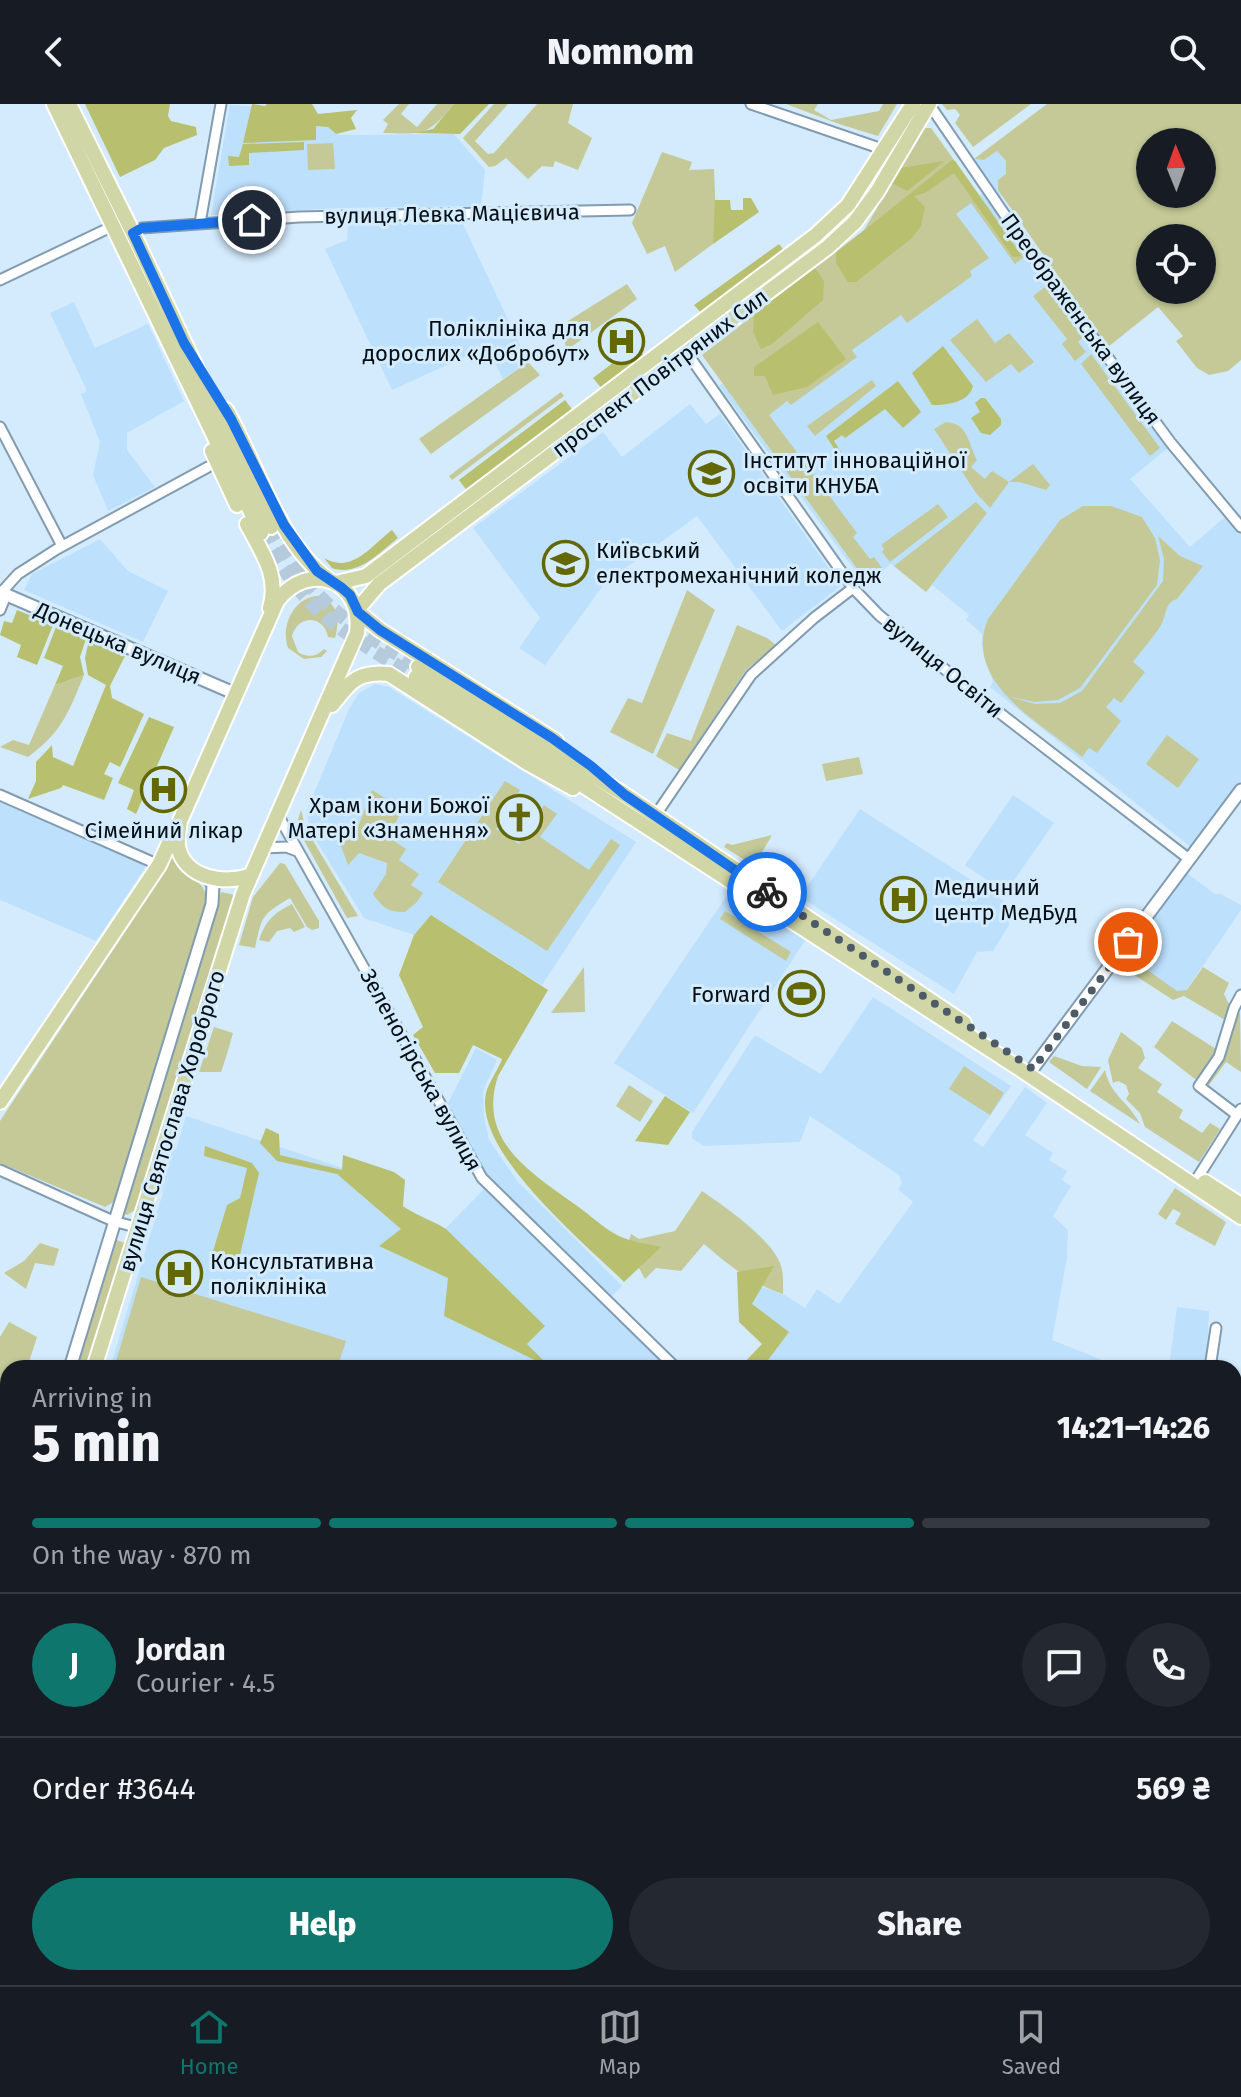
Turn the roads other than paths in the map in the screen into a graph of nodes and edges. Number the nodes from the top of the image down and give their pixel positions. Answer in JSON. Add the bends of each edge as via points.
{"nodes":[{"id":1,"x":54,"y":104,"type":"edge"},
{"id":2,"x":69,"y":104,"type":"edge"},
{"id":3,"x":221,"y":104,"type":"edge"},
{"id":4,"x":751,"y":104,"type":"edge"},
{"id":5,"x":913,"y":104,"type":"edge"},
{"id":6,"x":929,"y":104,"type":"edge"},
{"id":7,"x":892,"y":154,"type":"junction"},
{"id":8,"x":630,"y":210,"type":"dead end"},
{"id":9,"x":200,"y":223,"type":"junction"},
{"id":10,"x":113,"y":226,"type":"junction"},
{"id":11,"x":133,"y":233,"type":"junction"},
{"id":12,"x":0,"y":280,"type":"edge"},
{"id":13,"x":178,"y":344,"type":"junction"},
{"id":14,"x":687,"y":353,"type":"junction"},
{"id":15,"x":0,"y":427,"type":"edge"},
{"id":16,"x":208,"y":467,"type":"dead end"},
{"id":17,"x":1241,"y":527,"type":"edge"},
{"id":18,"x":266,"y":530,"type":"tunnel mouth"},
{"id":19,"x":62,"y":546,"type":"junction"},
{"id":20,"x":332,"y":581,"type":"junction"},
{"id":21,"x":853,"y":588,"type":"junction"},
{"id":22,"x":2,"y":593,"type":"edge"},
{"id":23,"x":0,"y":610,"type":"edge"},
{"id":24,"x":358,"y":611,"type":"junction"},
{"id":25,"x":265,"y":626,"type":"junction"},
{"id":26,"x":417,"y":672,"type":"tunnel mouth"},
{"id":27,"x":236,"y":694,"type":"junction"},
{"id":28,"x":317,"y":725,"type":"junction"},
{"id":29,"x":1241,"y":790,"type":"edge"},
{"id":30,"x":0,"y":795,"type":"edge"},
{"id":31,"x":621,"y":801,"type":"junction"},
{"id":32,"x":278,"y":815,"type":"junction"},
{"id":33,"x":655,"y":816,"type":"junction"},
{"id":34,"x":180,"y":821,"type":"junction"},
{"id":35,"x":264,"y":848,"type":"junction"},
{"id":36,"x":297,"y":851,"type":"junction"},
{"id":37,"x":1189,"y":859,"type":"junction"},
{"id":38,"x":159,"y":865,"type":"junction"},
{"id":39,"x":251,"y":875,"type":"junction"},
{"id":40,"x":207,"y":876,"type":"junction"},
{"id":41,"x":1241,"y":995,"type":"edge"},
{"id":42,"x":1031,"y":1072,"type":"junction"},
{"id":43,"x":0,"y":1102,"type":"edge"},
{"id":44,"x":1239,"y":1112,"type":"edge"},
{"id":45,"x":0,"y":1170,"type":"edge"},
{"id":46,"x":1198,"y":1177,"type":"junction"},
{"id":47,"x":1241,"y":1205,"type":"edge"},
{"id":48,"x":1241,"y":1217,"type":"edge"},
{"id":49,"x":113,"y":1221,"type":"junction"},
{"id":50,"x":139,"y":1228,"type":"junction"},
{"id":51,"x":1216,"y":1328,"type":"dead end"},
{"id":52,"x":72,"y":1360,"type":"edge"},
{"id":53,"x":97,"y":1360,"type":"edge"},
{"id":54,"x":668,"y":1360,"type":"edge"},
{"id":55,"x":1211,"y":1360,"type":"edge"}],
"edges":[{"from":1,"to":10,"type":"main road"},
{"from":2,"to":11,"type":"main road"},
{"from":3,"to":9,"type":"street"},
{"from":4,"to":7,"type":"street"},
{"from":5,"to":7,"type":"main road","name":"проспект Повітряних Сил"},
{"from":6,"to":7,"type":"main road","name":"проспект Повітряних Сил"},
{"from":6,"to":17,"type":"street","name":"Преображенська вулиця","via":[[1035,259],[1171,443]]},
{"from":7,"to":14,"type":"main road","name":"проспект Повітряних Сил","via":[[855,222]]},
{"from":7,"to":20,"type":"main road","name":"проспект Повітряних Сил","via":[[816,235],[366,576]]},
{"from":8,"to":9,"type":"street","name":"вулиця Левка Мацієвича"},
{"from":9,"to":11,"type":"street","name":"вулиця Левка Мацієвича"},
{"from":10,"to":12,"type":"street"},
{"from":10,"to":13,"type":"main road"},
{"from":11,"to":13,"type":"main road"},
{"from":13,"to":18,"type":"main road"},
{"from":13,"to":20,"type":"main road","via":[[231,419],[284,525],[317,571]]},
{"from":13,"to":25,"type":"main road","via":[[222,474],[272,573]]},
{"from":14,"to":21,"type":"street","name":"вулиця Освіти"},
{"from":14,"to":24,"type":"main road","name":"проспект Повітряних Сил","via":[[379,584]]},
{"from":15,"to":19,"type":"street"},
{"from":16,"to":19,"type":"street"},
{"from":19,"to":22,"type":"street","via":[[18,574]]},
{"from":20,"to":24,"type":"main road","via":[[350,595]]},
{"from":20,"to":25,"type":"main road","name":"проспект Повітряних Сил","via":[[306,579],[286,589]]},
{"from":21,"to":33,"type":"street","via":[[751,675]]},
{"from":21,"to":37,"type":"street","name":"вулиця Освіти","via":[[970,690]]},
{"from":22,"to":23,"type":"street"},
{"from":22,"to":27,"type":"street","name":"Донецька вулиця"},
{"from":24,"to":28,"type":"main road","name":"вулиця Святослава Хороброго","via":[[357,633]]},
{"from":24,"to":31,"type":"main road","via":[[591,766]]},
{"from":25,"to":27,"type":"main road"},
{"from":26,"to":31,"type":"main road"},
{"from":27,"to":34,"type":"main road"},
{"from":28,"to":31,"type":"main road","via":[[354,679],[389,674],[575,790]]},
{"from":28,"to":32,"type":"main road","name":"вулиця Святослава Хороброго"},
{"from":29,"to":37,"type":"street"},
{"from":30,"to":38,"type":"street"},
{"from":31,"to":33,"type":"main road"},
{"from":31,"to":42,"type":"main road"},
{"from":32,"to":35,"type":"main road","name":"вулиця Святослава Хороброго"},
{"from":32,"to":36,"type":"street","name":"Зеленогірська вулиця"},
{"from":33,"to":42,"type":"main road"},
{"from":34,"to":38,"type":"main road"},
{"from":34,"to":40,"type":"main road","via":[[178,848],[183,859]]},
{"from":35,"to":36,"type":"street"},
{"from":35,"to":39,"type":"main road","name":"вулиця Святослава Хороброго"},
{"from":36,"to":54,"type":"street","name":"Зеленогірська вулиця","via":[[482,1178]]},
{"from":37,"to":42,"type":"street"},
{"from":38,"to":43,"type":"main road"},
{"from":39,"to":40,"type":"main road","via":[[220,881]]},
{"from":39,"to":50,"type":"main road","name":"вулиця Святослава Хороброго"},
{"from":40,"to":49,"type":"street","name":"вулиця Святослава Хороброго","via":[[214,892],[212,904]]},
{"from":41,"to":44,"type":"street","via":[[1219,1057],[1199,1086]]},
{"from":42,"to":46,"type":"main road"},
{"from":42,"to":48,"type":"main road"},
{"from":44,"to":46,"type":"street"},
{"from":45,"to":49,"type":"street"},
{"from":46,"to":47,"type":"main road"},
{"from":49,"to":50,"type":"street"},
{"from":49,"to":52,"type":"street","name":"вулиця Святослава Хороброго"},
{"from":50,"to":53,"type":"main road","name":"вулиця Святослава Хороброго"},
{"from":51,"to":55,"type":"street"}]}
